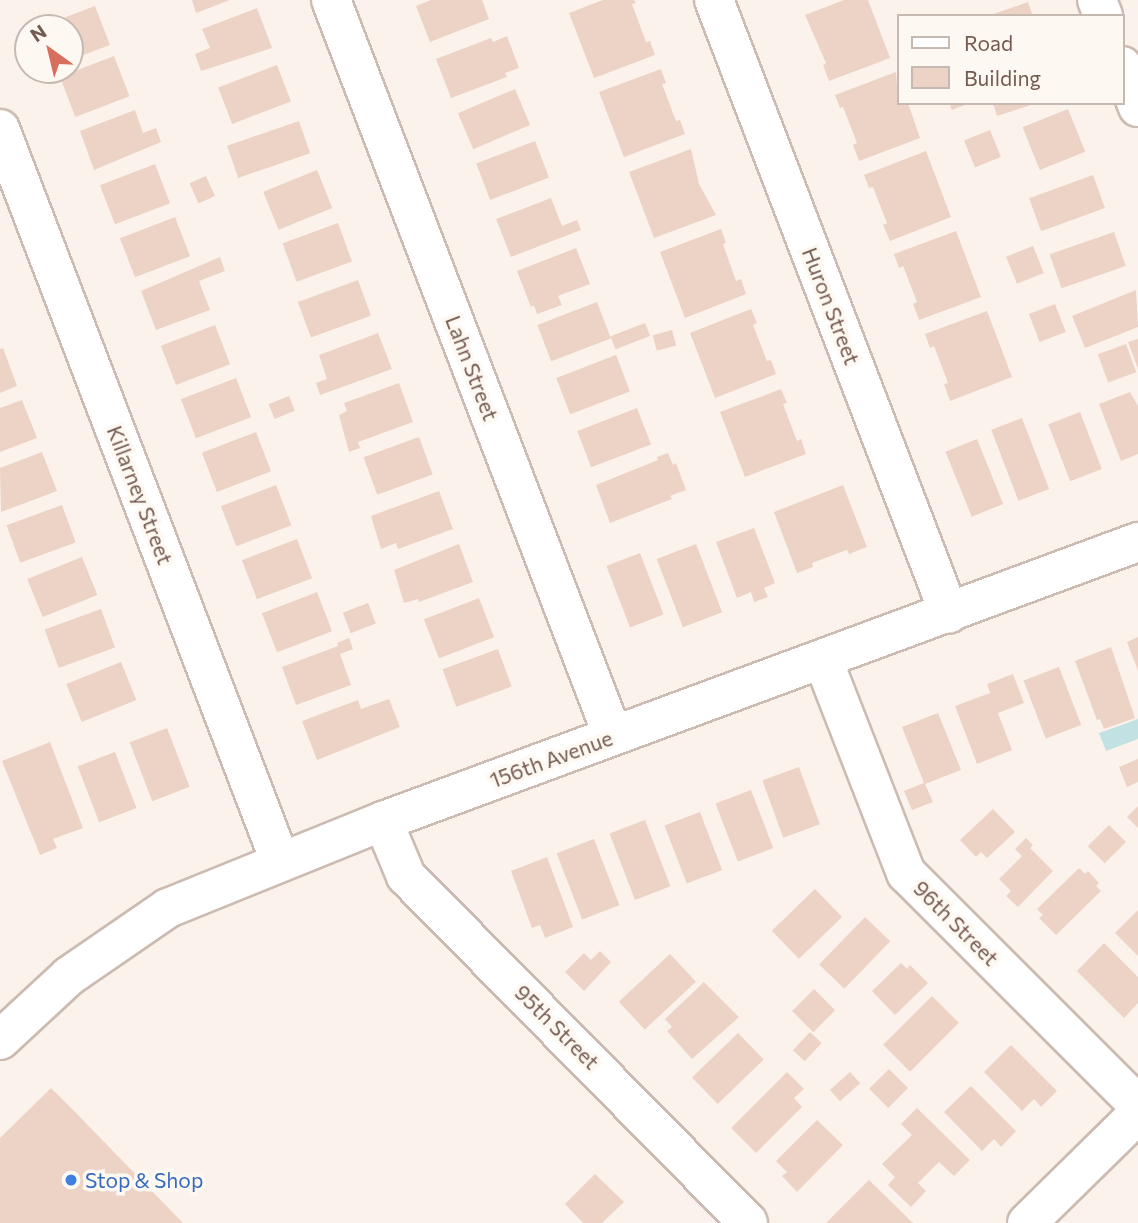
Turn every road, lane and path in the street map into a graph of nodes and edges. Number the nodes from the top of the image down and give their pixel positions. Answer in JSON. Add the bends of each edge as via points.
{"nodes":[{"id":1,"x":331,"y":0,"type":"edge"},
{"id":2,"x":714,"y":0,"type":"edge"},
{"id":3,"x":1124,"y":71,"type":"edge"},
{"id":4,"x":1138,"y":107,"type":"edge"},
{"id":5,"x":0,"y":129,"type":"edge"},
{"id":6,"x":1138,"y":542,"type":"edge"},
{"id":7,"x":949,"y":613,"type":"junction"},
{"id":8,"x":822,"y":660,"type":"junction"},
{"id":9,"x":613,"y":736,"type":"junction"},
{"id":10,"x":383,"y":821,"type":"junction"},
{"id":11,"x":280,"y":861,"type":"junction"},
{"id":12,"x":0,"y":1040,"type":"edge"},
{"id":13,"x":1138,"y":1105,"type":"edge"},
{"id":14,"x":1138,"y":1114,"type":"edge"},
{"id":15,"x":748,"y":1223,"type":"edge"},
{"id":16,"x":1027,"y":1223,"type":"edge"}],
"edges":[{"from":1,"to":9,"type":"street","name":"Lahn Street"},
{"from":2,"to":7,"type":"street","name":"Huron Street"},
{"from":3,"to":4,"type":"street"},
{"from":5,"to":11,"type":"street","name":"Killarney Street"},
{"from":6,"to":7,"type":"street","name":"156th Avenue"},
{"from":7,"to":8,"type":"street","name":"156th Avenue"},
{"from":8,"to":9,"type":"street","name":"156th Avenue"},
{"from":8,"to":13,"type":"street","name":"96th Street","via":[[906,873]]},
{"from":9,"to":10,"type":"street","name":"156th Avenue"},
{"from":10,"to":11,"type":"street","name":"156th Avenue"},
{"from":10,"to":15,"type":"street","name":"95th Street","via":[[406,876]]},
{"from":11,"to":12,"type":"street","name":"156th Avenue","via":[[168,908],[69,976]]},
{"from":14,"to":16,"type":"street"}]}
